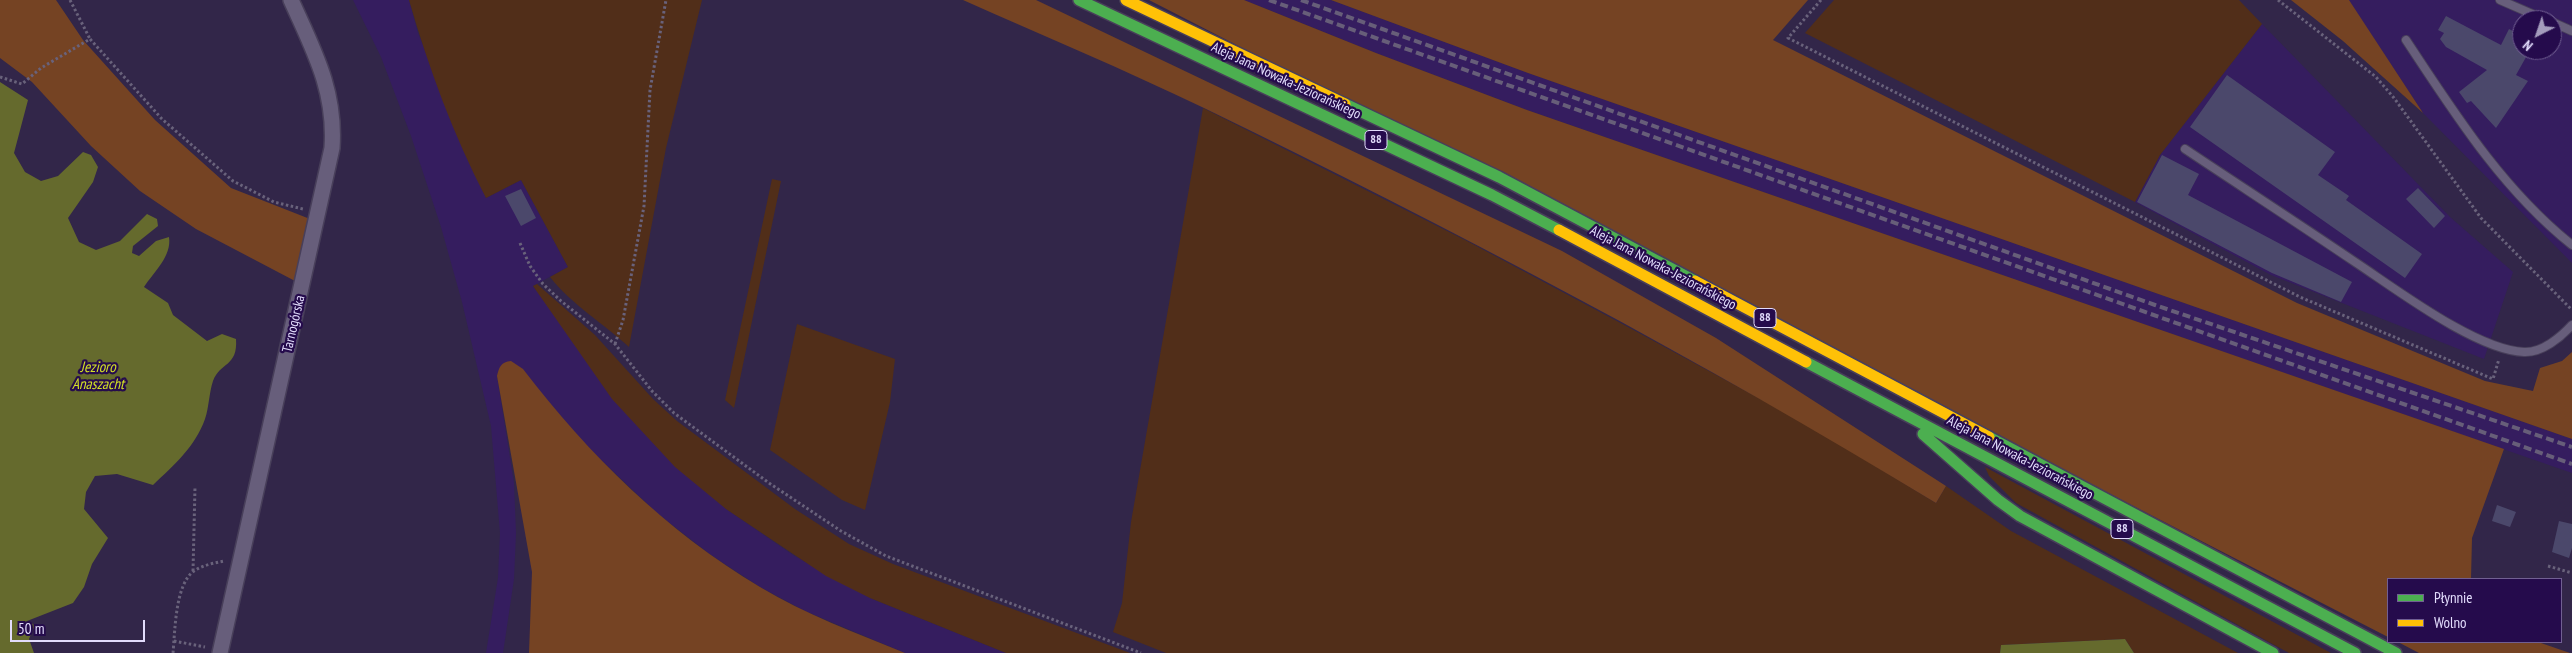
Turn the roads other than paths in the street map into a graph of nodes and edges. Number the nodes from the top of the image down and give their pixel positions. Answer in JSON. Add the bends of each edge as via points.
{"nodes":[{"id":1,"x":290,"y":0,"type":"edge"},
{"id":2,"x":1079,"y":0,"type":"edge"},
{"id":3,"x":1126,"y":0,"type":"edge"},
{"id":4,"x":2500,"y":0,"type":"edge"},
{"id":5,"x":2523,"y":10,"type":"edge"},
{"id":6,"x":2406,"y":40,"type":"dead end"},
{"id":7,"x":2185,"y":149,"type":"dead end"},
{"id":8,"x":2572,"y":245,"type":"edge"},
{"id":9,"x":2572,"y":325,"type":"edge"},
{"id":10,"x":1890,"y":405,"type":"junction"},
{"id":11,"x":220,"y":651,"type":"edge"},
{"id":12,"x":2273,"y":653,"type":"edge"},
{"id":13,"x":2354,"y":653,"type":"edge"},
{"id":14,"x":2396,"y":653,"type":"edge"}],
"edges":[{"from":1,"to":11,"type":"street","name":"Tarnogórska","via":[[324,76],[334,122],[332,148]]},
{"from":2,"to":10,"type":"main road","name":"Aleja Jana Nowaka-Jeziorańskiego","number":"88","via":[[1492,195]]},
{"from":3,"to":14,"type":"main road","name":"Aleja Jana Nowaka-Jeziorańskiego","number":"88","via":[[1499,177]]},
{"from":4,"to":5,"type":"lane"},
{"from":6,"to":8,"type":"lane","via":[[2465,129],[2496,168],[2532,209]]},
{"from":7,"to":9,"type":"lane","via":[[2419,305],[2503,349],[2526,353],[2545,346]]},
{"from":10,"to":12,"type":"main road","via":[[2020,516]]},
{"from":10,"to":13,"type":"main road","name":"Aleja Jana Nowaka-Jeziorańskiego","number":"88"}]}
